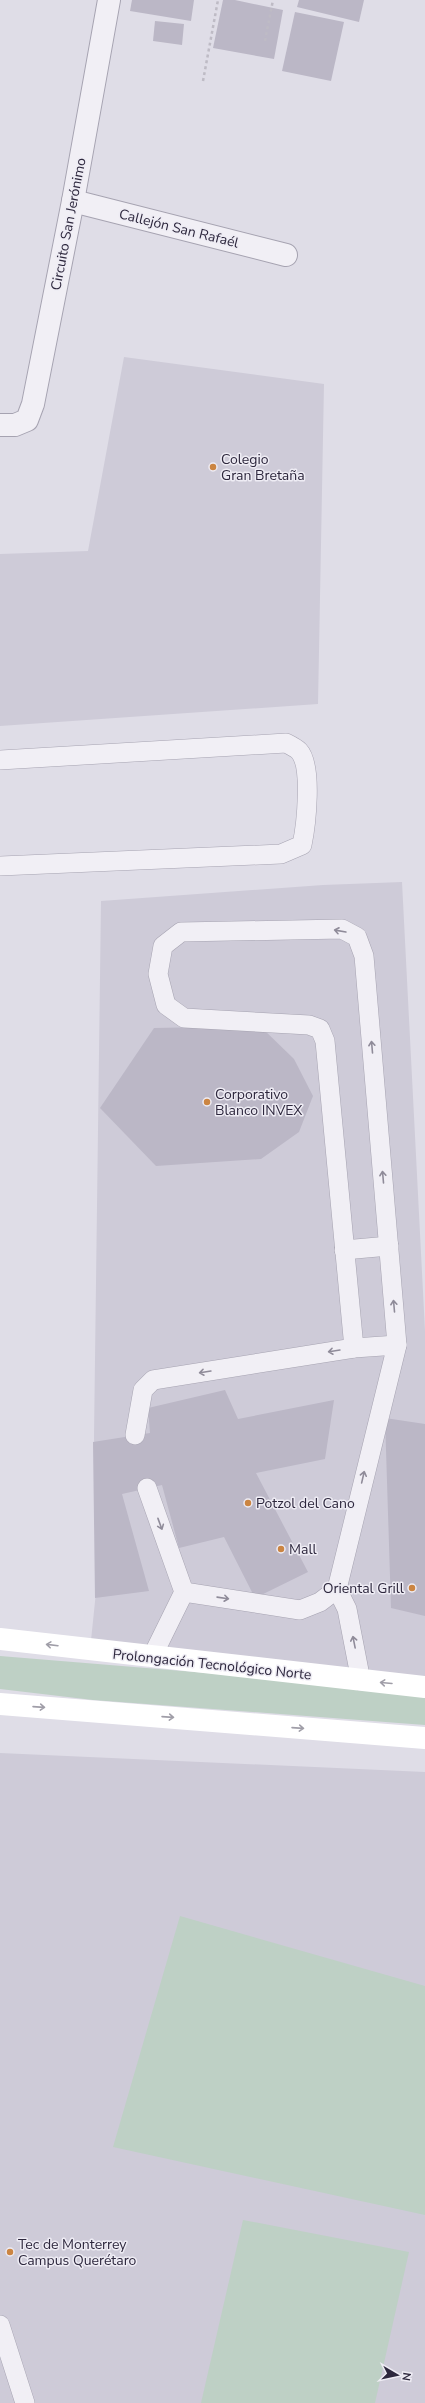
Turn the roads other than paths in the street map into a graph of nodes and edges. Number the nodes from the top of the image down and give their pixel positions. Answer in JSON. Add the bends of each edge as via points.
{"nodes":[{"id":1,"x":109,"y":0,"type":"edge"},
{"id":2,"x":73,"y":201,"type":"junction"},
{"id":3,"x":286,"y":255,"type":"dead end"},
{"id":4,"x":0,"y":425,"type":"edge"},
{"id":5,"x":0,"y":760,"type":"edge"},
{"id":6,"x":0,"y":866,"type":"edge"},
{"id":7,"x":389,"y":1246,"type":"junction"},
{"id":8,"x":344,"y":1250,"type":"junction"},
{"id":9,"x":397,"y":1345,"type":"junction"},
{"id":10,"x":354,"y":1348,"type":"junction"},
{"id":11,"x":135,"y":1435,"type":"dead end"},
{"id":12,"x":147,"y":1488,"type":"dead end"},
{"id":13,"x":337,"y":1589,"type":"junction"},
{"id":14,"x":184,"y":1592,"type":"junction"},
{"id":15,"x":0,"y":1639,"type":"edge"},
{"id":16,"x":152,"y":1657,"type":"junction"},
{"id":17,"x":361,"y":1681,"type":"junction"},
{"id":18,"x":425,"y":1687,"type":"edge"},
{"id":19,"x":0,"y":1704,"type":"edge"},
{"id":20,"x":425,"y":1738,"type":"edge"},
{"id":21,"x":0,"y":2325,"type":"edge"},
{"id":22,"x":25,"y":2403,"type":"edge"}],
"edges":[{"from":1,"to":2,"type":"street","name":"Circuito San Jerónimo"},
{"from":2,"to":3,"type":"street","name":"Callejón San Rafaél"},
{"from":2,"to":4,"type":"street","name":"Circuito San Jerónimo","via":[[33,404],[27,420],[15,425]]},
{"from":5,"to":6,"type":"lane","via":[[286,743],[300,751],[306,768],[306,824],[302,845],[281,854]]},
{"from":7,"to":8,"type":"lane"},
{"from":7,"to":8,"type":"lane","one_way":true,"via":[[364,956],[357,937],[342,929],[181,932],[163,946],[158,974],[166,1005],[184,1018],[309,1025],[320,1030],[325,1041]]},
{"from":9,"to":7,"type":"lane","one_way":true},
{"from":8,"to":10,"type":"lane"},
{"from":9,"to":10,"type":"lane"},
{"from":13,"to":9,"type":"lane","one_way":true},
{"from":10,"to":11,"type":"lane","one_way":true,"via":[[153,1380],[143,1390]]},
{"from":12,"to":14,"type":"lane","one_way":true},
{"from":14,"to":13,"type":"lane","one_way":true,"via":[[300,1610],[320,1602]]},
{"from":17,"to":13,"type":"lane","one_way":true,"via":[[348,1609]]},
{"from":14,"to":16,"type":"lane"},
{"from":16,"to":15,"type":"main road","name":"Prolongación Tecnológico Norte","one_way":true},
{"from":16,"to":17,"type":"main road","name":"Prolongación Tecnológico Norte"},
{"from":18,"to":17,"type":"main road","name":"Prolongación Tecnológico Norte","one_way":true},
{"from":19,"to":20,"type":"main road","one_way":true},
{"from":21,"to":22,"type":"lane"}]}
